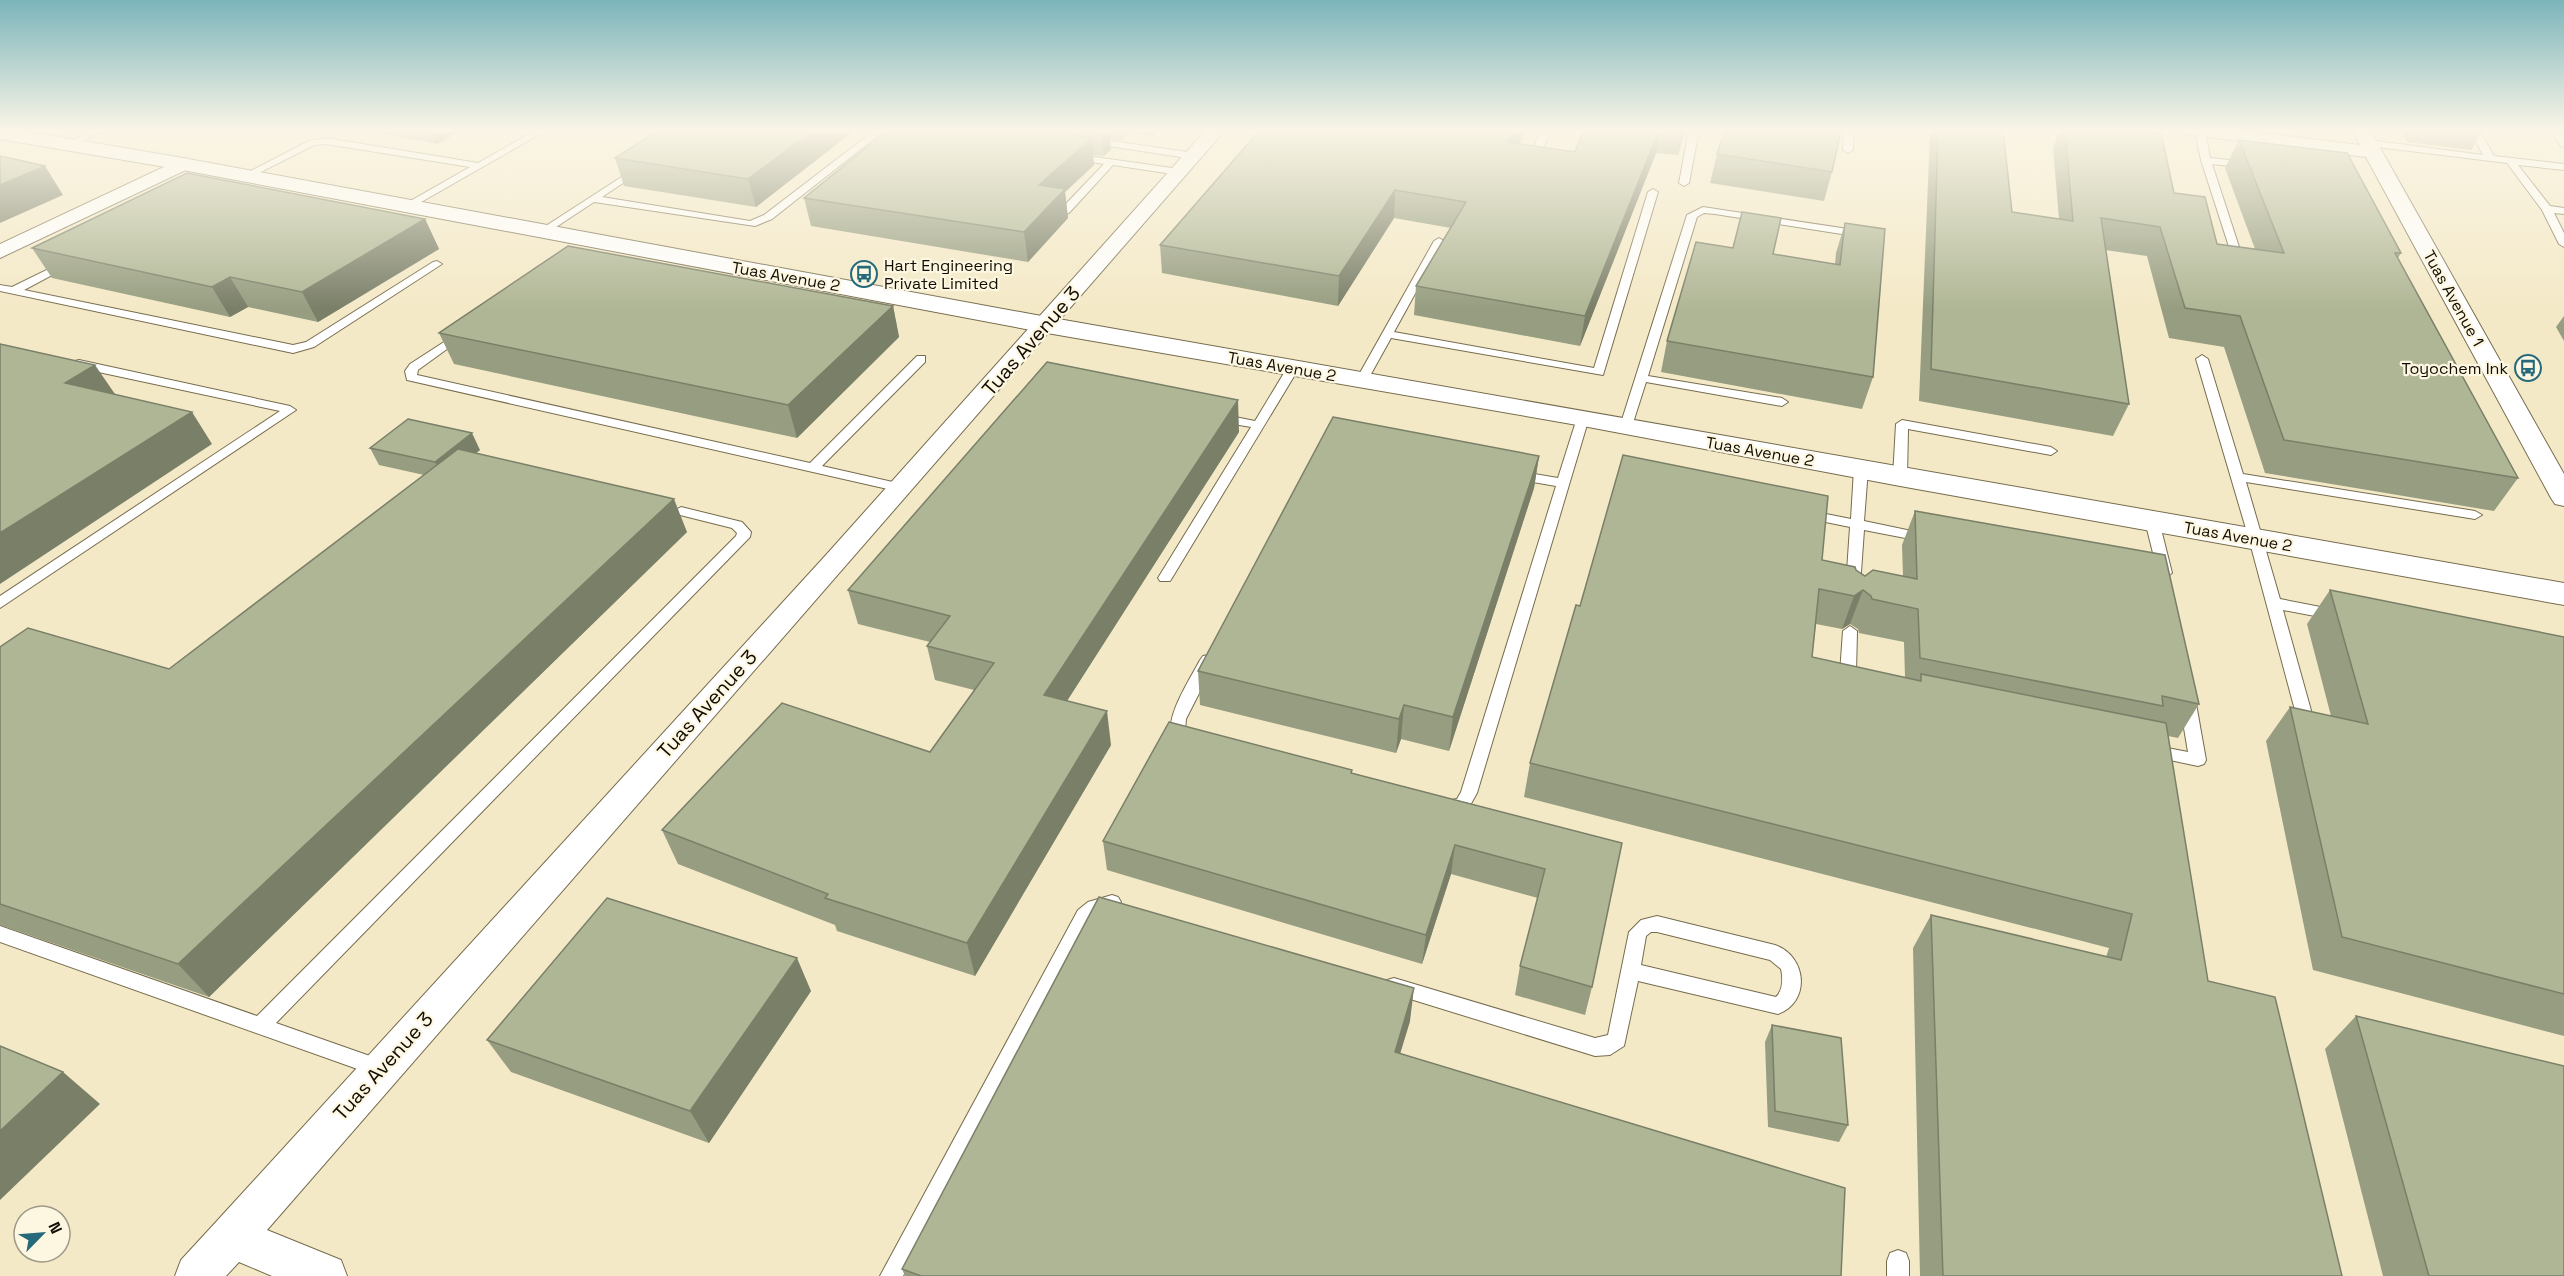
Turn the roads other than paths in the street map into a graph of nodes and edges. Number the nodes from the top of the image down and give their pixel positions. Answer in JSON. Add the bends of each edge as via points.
{"nodes":[{"id":1,"x":130,"y":190,"type":"edge"},
{"id":2,"x":320,"y":190,"type":"edge"},
{"id":3,"x":438,"y":190,"type":"edge"},
{"id":4,"x":607,"y":190,"type":"edge"},
{"id":5,"x":803,"y":190,"type":"edge"},
{"id":6,"x":1085,"y":190,"type":"edge"},
{"id":7,"x":1164,"y":190,"type":"edge"},
{"id":8,"x":2215,"y":190,"type":"edge"},
{"id":9,"x":2394,"y":190,"type":"edge"},
{"id":10,"x":2532,"y":190,"type":"edge"},
{"id":11,"x":1653,"y":192,"type":"dead end"},
{"id":12,"x":593,"y":199,"type":"junction"},
{"id":13,"x":409,"y":206,"type":"junction"},
{"id":14,"x":2547,"y":209,"type":"junction"},
{"id":15,"x":1065,"y":211,"type":"dead end"},
{"id":16,"x":2564,"y":211,"type":"edge"},
{"id":17,"x":543,"y":231,"type":"junction"},
{"id":18,"x":1848,"y":232,"type":"edge"},
{"id":19,"x":1439,"y":241,"type":"dead end"},
{"id":20,"x":2564,"y":244,"type":"edge"},
{"id":21,"x":0,"y":252,"type":"edge"},
{"id":22,"x":2236,"y":256,"type":"edge"},
{"id":23,"x":74,"y":260,"type":"edge"},
{"id":24,"x":437,"y":264,"type":"dead end"},
{"id":25,"x":0,"y":288,"type":"edge"},
{"id":26,"x":13,"y":291,"type":"junction"},
{"id":27,"x":1047,"y":325,"type":"junction"},
{"id":28,"x":470,"y":328,"type":"edge"},
{"id":29,"x":1388,"y":334,"type":"junction"},
{"id":30,"x":921,"y":359,"type":"dead end"},
{"id":31,"x":2202,"y":359,"type":"dead end"},
{"id":32,"x":70,"y":362,"type":"edge"},
{"id":33,"x":1293,"y":368,"type":"junction"},
{"id":34,"x":1641,"y":378,"type":"junction"},
{"id":35,"x":1362,"y":380,"type":"junction"},
{"id":36,"x":1782,"y":402,"type":"dead end"},
{"id":37,"x":1212,"y":416,"type":"edge"},
{"id":38,"x":1583,"y":418,"type":"junction"},
{"id":39,"x":1258,"y":425,"type":"junction"},
{"id":40,"x":1626,"y":426,"type":"junction"},
{"id":41,"x":2051,"y":452,"type":"dead end"},
{"id":42,"x":813,"y":468,"type":"junction"},
{"id":43,"x":1862,"y":469,"type":"junction"},
{"id":44,"x":1506,"y":473,"type":"edge"},
{"id":45,"x":1899,"y":477,"type":"junction"},
{"id":46,"x":2237,"y":477,"type":"junction"},
{"id":47,"x":1563,"y":483,"type":"junction"},
{"id":48,"x":901,"y":488,"type":"junction"},
{"id":49,"x":2564,"y":498,"type":"edge"},
{"id":50,"x":681,"y":511,"type":"dead end"},
{"id":51,"x":1790,"y":511,"type":"edge"},
{"id":52,"x":2475,"y":515,"type":"dead end"},
{"id":53,"x":2152,"y":521,"type":"junction"},
{"id":54,"x":1858,"y":524,"type":"junction"},
{"id":55,"x":2256,"y":539,"type":"junction"},
{"id":56,"x":1938,"y":540,"type":"edge"},
{"id":57,"x":1165,"y":578,"type":"dead end"},
{"id":58,"x":2157,"y":582,"type":"edge"},
{"id":59,"x":2564,"y":594,"type":"edge"},
{"id":60,"x":1852,"y":602,"type":"edge"},
{"id":61,"x":0,"y":603,"type":"edge"},
{"id":62,"x":2274,"y":603,"type":"junction"},
{"id":63,"x":2355,"y":619,"type":"edge"},
{"id":64,"x":1850,"y":631,"type":"dead end"},
{"id":65,"x":1216,"y":645,"type":"edge"},
{"id":66,"x":2184,"y":678,"type":"edge"},
{"id":67,"x":1869,"y":692,"type":"edge"},
{"id":68,"x":2304,"y":714,"type":"edge"},
{"id":69,"x":1200,"y":749,"type":"edge"},
{"id":70,"x":2141,"y":749,"type":"edge"},
{"id":71,"x":1432,"y":805,"type":"edge"},
{"id":72,"x":1127,"y":906,"type":"edge"},
{"id":73,"x":0,"y":934,"type":"edge"},
{"id":74,"x":1631,"y":970,"type":"junction"},
{"id":75,"x":1378,"y":982,"type":"edge"},
{"id":76,"x":260,"y":1026,"type":"junction"},
{"id":77,"x":380,"y":1068,"type":"junction"},
{"id":78,"x":231,"y":1238,"type":"junction"},
{"id":79,"x":197,"y":1276,"type":"edge"},
{"id":80,"x":325,"y":1276,"type":"edge"},
{"id":81,"x":891,"y":1276,"type":"edge"}],
"edges":[{"from":1,"to":21,"type":"street"},
{"from":2,"to":13,"type":"street","name":"Tuas Avenue 2"},
{"from":3,"to":13,"type":"lane"},
{"from":4,"to":12,"type":"lane"},
{"from":5,"to":12,"type":"lane","via":[[768,217],[751,224]]},
{"from":6,"to":15,"type":"lane"},
{"from":7,"to":27,"type":"street","name":"Tuas Avenue 3"},
{"from":8,"to":22,"type":"lane"},
{"from":9,"to":49,"type":"street","name":"Tuas Avenue 1"},
{"from":10,"to":14,"type":"lane"},
{"from":11,"to":29,"type":"lane","via":[[1599,372]]},
{"from":12,"to":17,"type":"lane"},
{"from":13,"to":17,"type":"street","name":"Tuas Avenue 2"},
{"from":14,"to":16,"type":"lane"},
{"from":14,"to":20,"type":"lane"},
{"from":17,"to":27,"type":"street","name":"Tuas Avenue 2","via":[[586,246]]},
{"from":18,"to":34,"type":"lane","via":[[1715,211],[1703,210],[1692,215]]},
{"from":19,"to":29,"type":"lane"},
{"from":23,"to":26,"type":"lane"},
{"from":24,"to":26,"type":"lane","via":[[310,345],[293,349]]},
{"from":25,"to":26,"type":"lane"},
{"from":27,"to":33,"type":"street","name":"Tuas Avenue 2"},
{"from":27,"to":48,"type":"street","name":"Tuas Avenue 3"},
{"from":28,"to":42,"type":"lane","via":[[414,367],[411,377]]},
{"from":29,"to":35,"type":"lane"},
{"from":30,"to":42,"type":"lane"},
{"from":31,"to":46,"type":"lane"},
{"from":32,"to":61,"type":"lane","via":[[290,410]]},
{"from":33,"to":35,"type":"street","name":"Tuas Avenue 2"},
{"from":33,"to":39,"type":"lane"},
{"from":34,"to":36,"type":"lane"},
{"from":34,"to":40,"type":"lane"},
{"from":35,"to":38,"type":"street","name":"Tuas Avenue 2"},
{"from":37,"to":39,"type":"lane"},
{"from":38,"to":40,"type":"street","name":"Tuas Avenue 2"},
{"from":38,"to":47,"type":"lane"},
{"from":39,"to":57,"type":"lane"},
{"from":40,"to":43,"type":"street","name":"Tuas Avenue 2"},
{"from":41,"to":45,"type":"lane","via":[[1902,424]]},
{"from":42,"to":48,"type":"lane"},
{"from":43,"to":45,"type":"street","name":"Tuas Avenue 2"},
{"from":43,"to":54,"type":"lane"},
{"from":44,"to":47,"type":"lane"},
{"from":45,"to":53,"type":"street","name":"Tuas Avenue 2"},
{"from":46,"to":52,"type":"lane"},
{"from":46,"to":55,"type":"lane"},
{"from":47,"to":71,"type":"lane","via":[[1469,793],[1462,804]]},
{"from":48,"to":77,"type":"street","name":"Tuas Avenue 3"},
{"from":50,"to":76,"type":"lane","via":[[737,525],[744,532],[743,537]]},
{"from":51,"to":54,"type":"lane"},
{"from":53,"to":55,"type":"street","name":"Tuas Avenue 2"},
{"from":53,"to":58,"type":"lane","via":[[2168,584]]},
{"from":54,"to":56,"type":"lane"},
{"from":54,"to":60,"type":"lane"},
{"from":55,"to":59,"type":"street","name":"Tuas Avenue 2"},
{"from":55,"to":62,"type":"lane"},
{"from":62,"to":63,"type":"lane"},
{"from":62,"to":68,"type":"lane"},
{"from":64,"to":67,"type":"lane","via":[[1848,673],[1852,681]]},
{"from":65,"to":69,"type":"lane","via":[[1178,719],[1177,732],[1182,739],[1188,746]]},
{"from":66,"to":70,"type":"lane","via":[[2198,760]]},
{"from":72,"to":81,"type":"lane","via":[[1105,903],[1084,915]]},
{"from":73,"to":76,"type":"lane"},
{"from":74,"to":74,"type":"lane","via":[[1778,1006],[1788,999],[1791,972],[1784,958],[1775,954],[1657,924],[1638,932]]},
{"from":74,"to":75,"type":"lane","via":[[1617,1040],[1611,1046],[1595,1047]]},
{"from":76,"to":77,"type":"lane"},
{"from":77,"to":78,"type":"street","name":"Tuas Avenue 3"},
{"from":78,"to":79,"type":"street","name":"Tuas Avenue 3"},
{"from":78,"to":80,"type":"street"}]}
